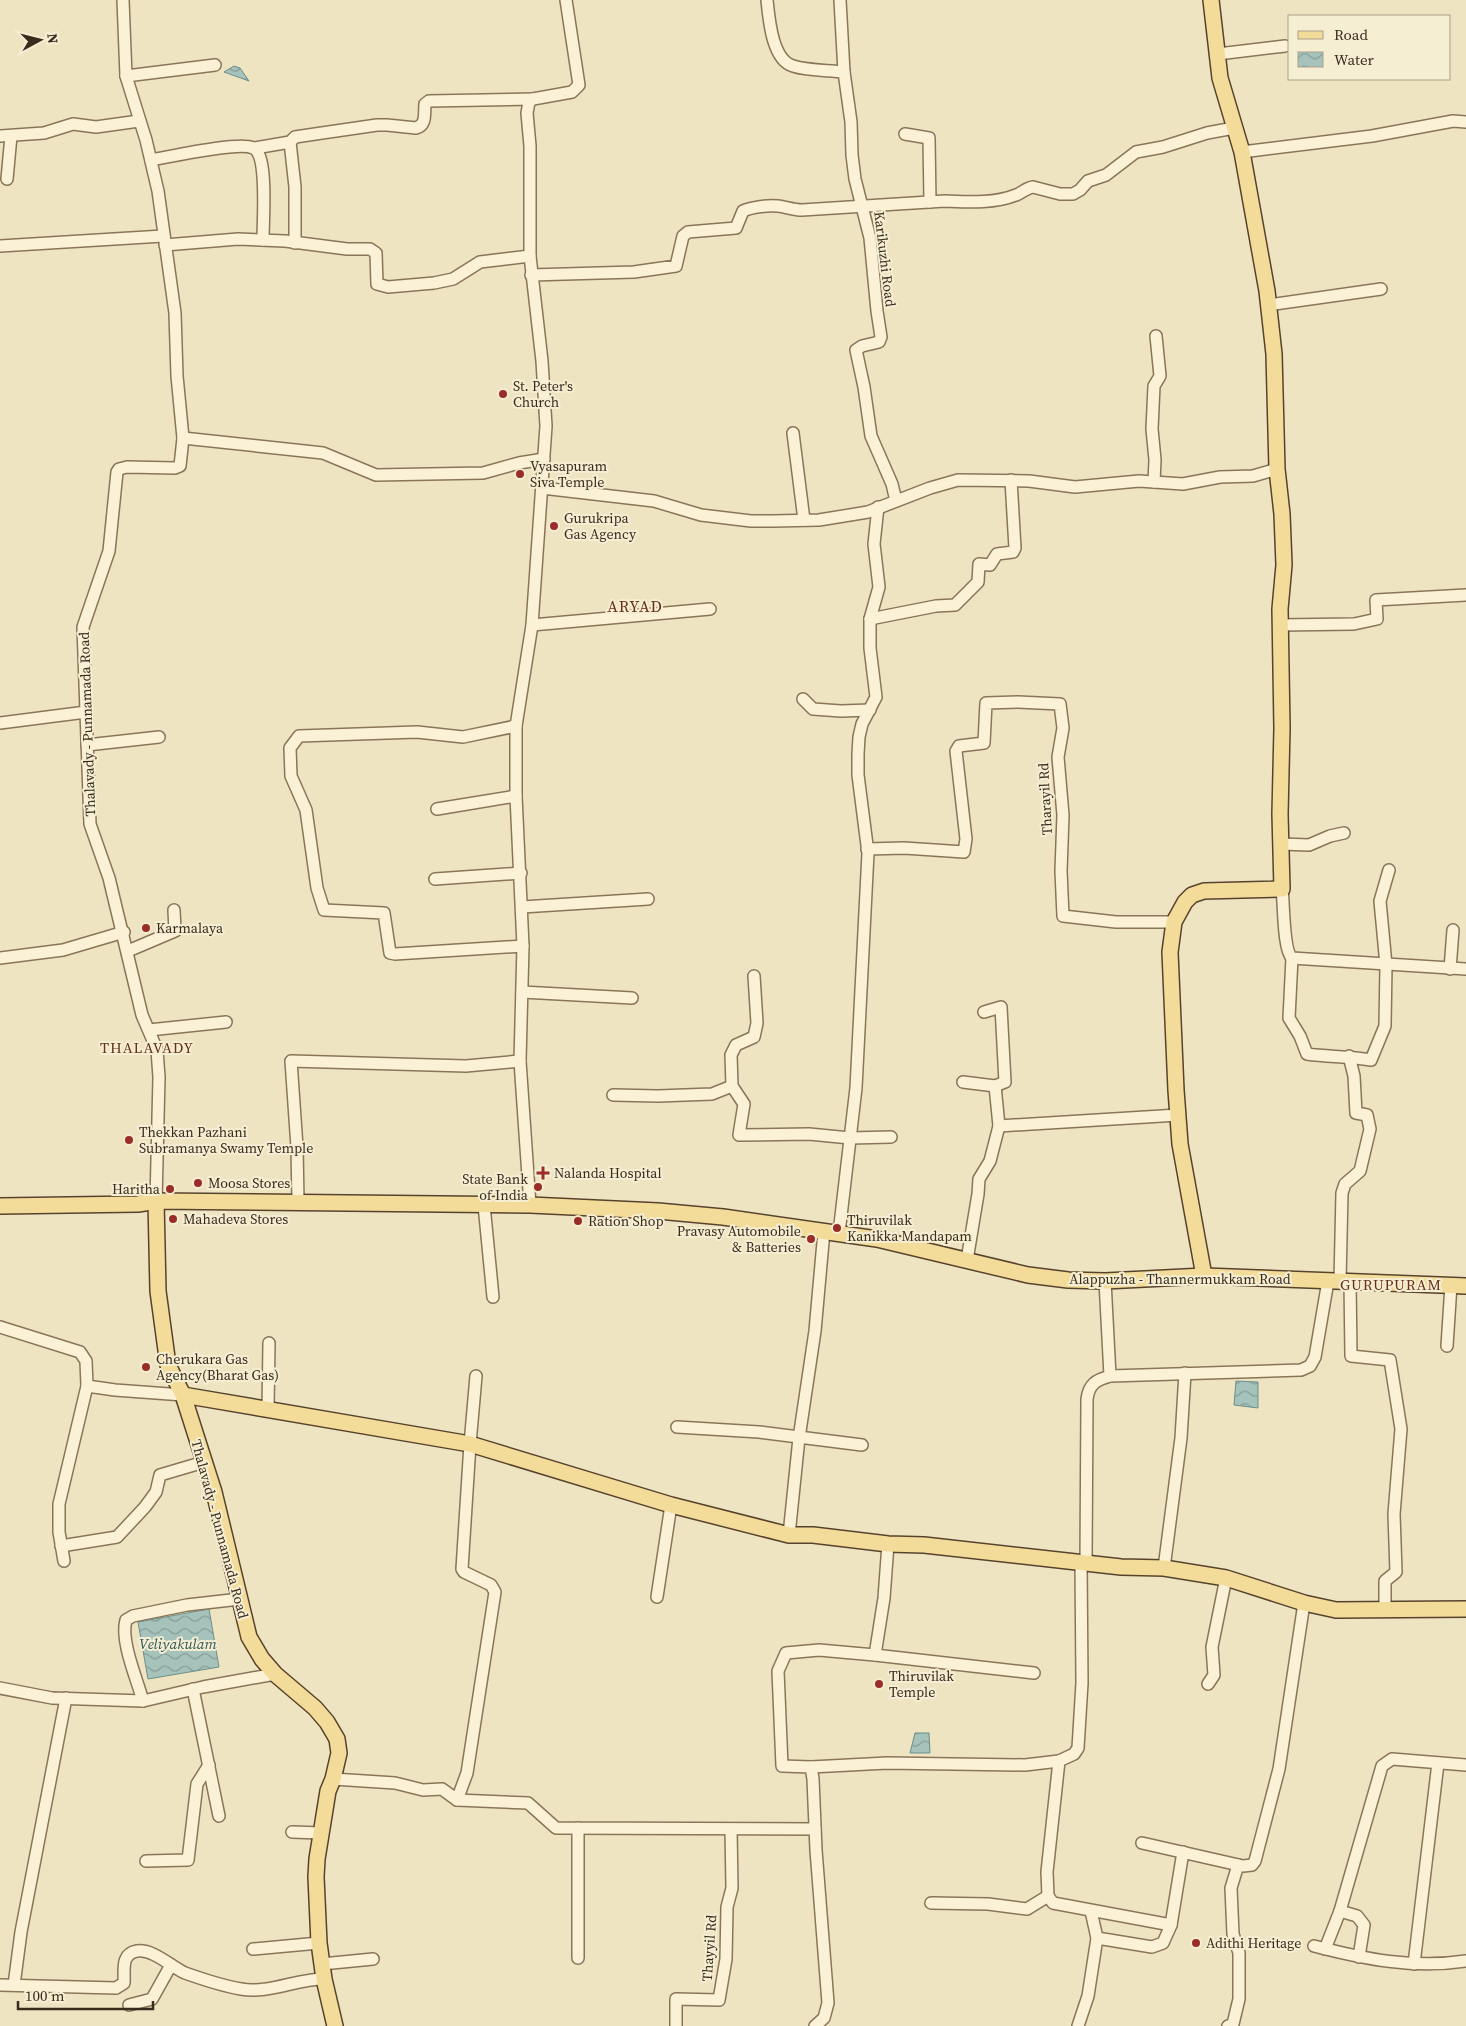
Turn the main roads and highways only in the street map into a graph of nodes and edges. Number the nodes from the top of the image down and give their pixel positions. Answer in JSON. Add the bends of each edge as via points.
{"nodes":[{"id":1,"x":1211,"y":0,"type":"edge"},
{"id":2,"x":156,"y":1201,"type":"junction"},
{"id":3,"x":0,"y":1206,"type":"edge"},
{"id":4,"x":1204,"y":1276,"type":"junction"},
{"id":5,"x":1458,"y":1286,"type":"edge"},
{"id":6,"x":183,"y":1395,"type":"junction"},
{"id":7,"x":1466,"y":1609,"type":"edge"},
{"id":8,"x":335,"y":2026,"type":"edge"}],
"edges":[{"from":1,"to":4,"type":"main road","via":[[1220,78],[1242,152],[1268,305],[1274,354],[1284,565],[1280,625],[1282,889],[1204,891],[1192,895],[1174,922],[1170,952],[1180,1144]]},
{"from":2,"to":3,"type":"main road","name":"Alappuzha - Thannermukkam Road"},
{"from":2,"to":4,"type":"main road","name":"Alappuzha - Thannermukkam Road","via":[[530,1205],[658,1211],[886,1240],[1028,1274],[1068,1280]]},
{"from":2,"to":6,"type":"main road","name":"Thalavady - Punnamada Road","via":[[158,1291],[165,1348],[170,1373]]},
{"from":4,"to":5,"type":"main road","name":"Alappuzha - Thannermukkam Road"},
{"from":6,"to":7,"type":"main road","via":[[470,1444],[672,1506],[789,1535],[1164,1568],[1226,1578],[1336,1610]]},
{"from":6,"to":8,"type":"main road","name":"Thalavady - Punnamada Road","via":[[214,1492],[252,1646],[275,1674],[315,1708],[334,1734],[339,1753],[328,1791],[316,1877],[319,1943]]}]}
